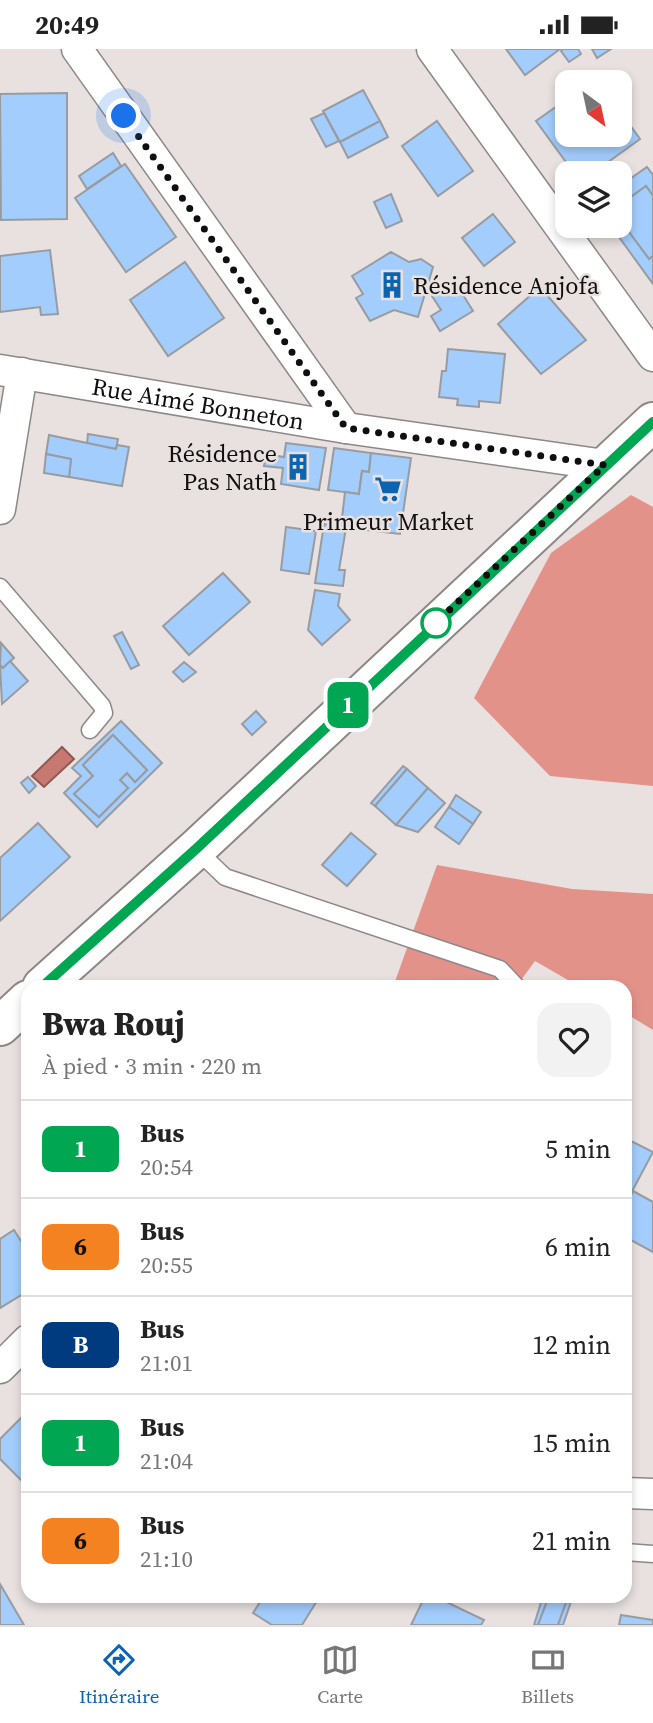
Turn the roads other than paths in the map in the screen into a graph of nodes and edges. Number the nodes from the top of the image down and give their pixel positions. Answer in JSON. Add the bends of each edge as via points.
{"nodes":[{"id":1,"x":77,"y":49,"type":"edge"},
{"id":2,"x":432,"y":49,"type":"edge"},
{"id":3,"x":653,"y":356,"type":"edge"},
{"id":4,"x":11,"y":372,"type":"edge"},
{"id":5,"x":653,"y":422,"type":"edge"},
{"id":6,"x":346,"y":428,"type":"junction"},
{"id":7,"x":605,"y":465,"type":"junction"},
{"id":8,"x":0,"y":509,"type":"edge"},
{"id":9,"x":0,"y":587,"type":"edge"},
{"id":10,"x":90,"y":730,"type":"dead end"},
{"id":11,"x":196,"y":849,"type":"junction"},
{"id":12,"x":59,"y":980,"type":"edge"},
{"id":13,"x":510,"y":980,"type":"edge"},
{"id":14,"x":21,"y":1006,"type":"edge"},
{"id":15,"x":0,"y":1026,"type":"edge"},
{"id":16,"x":21,"y":1347,"type":"edge"},
{"id":17,"x":0,"y":1368,"type":"edge"},
{"id":18,"x":632,"y":1493,"type":"edge"},
{"id":19,"x":653,"y":1494,"type":"edge"},
{"id":20,"x":632,"y":1552,"type":"edge"},
{"id":21,"x":653,"y":1554,"type":"edge"}],
"edges":[{"from":1,"to":6,"type":"street"},
{"from":2,"to":3,"type":"street"},
{"from":4,"to":6,"type":"street","name":"Rue Aimé Bonneton"},
{"from":4,"to":8,"type":"street"},
{"from":5,"to":7,"type":"main road"},
{"from":6,"to":7,"type":"street","name":"Rue Aimé Bonneton"},
{"from":7,"to":11,"type":"main road"},
{"from":9,"to":10,"type":"lane","via":[[102,706],[104,713]]},
{"from":11,"to":12,"type":"main road"},
{"from":11,"to":13,"type":"lane","via":[[225,877],[500,969]]},
{"from":14,"to":15,"type":"main road"},
{"from":16,"to":17,"type":"street"},
{"from":18,"to":19,"type":"street"},
{"from":20,"to":21,"type":"lane"}]}
